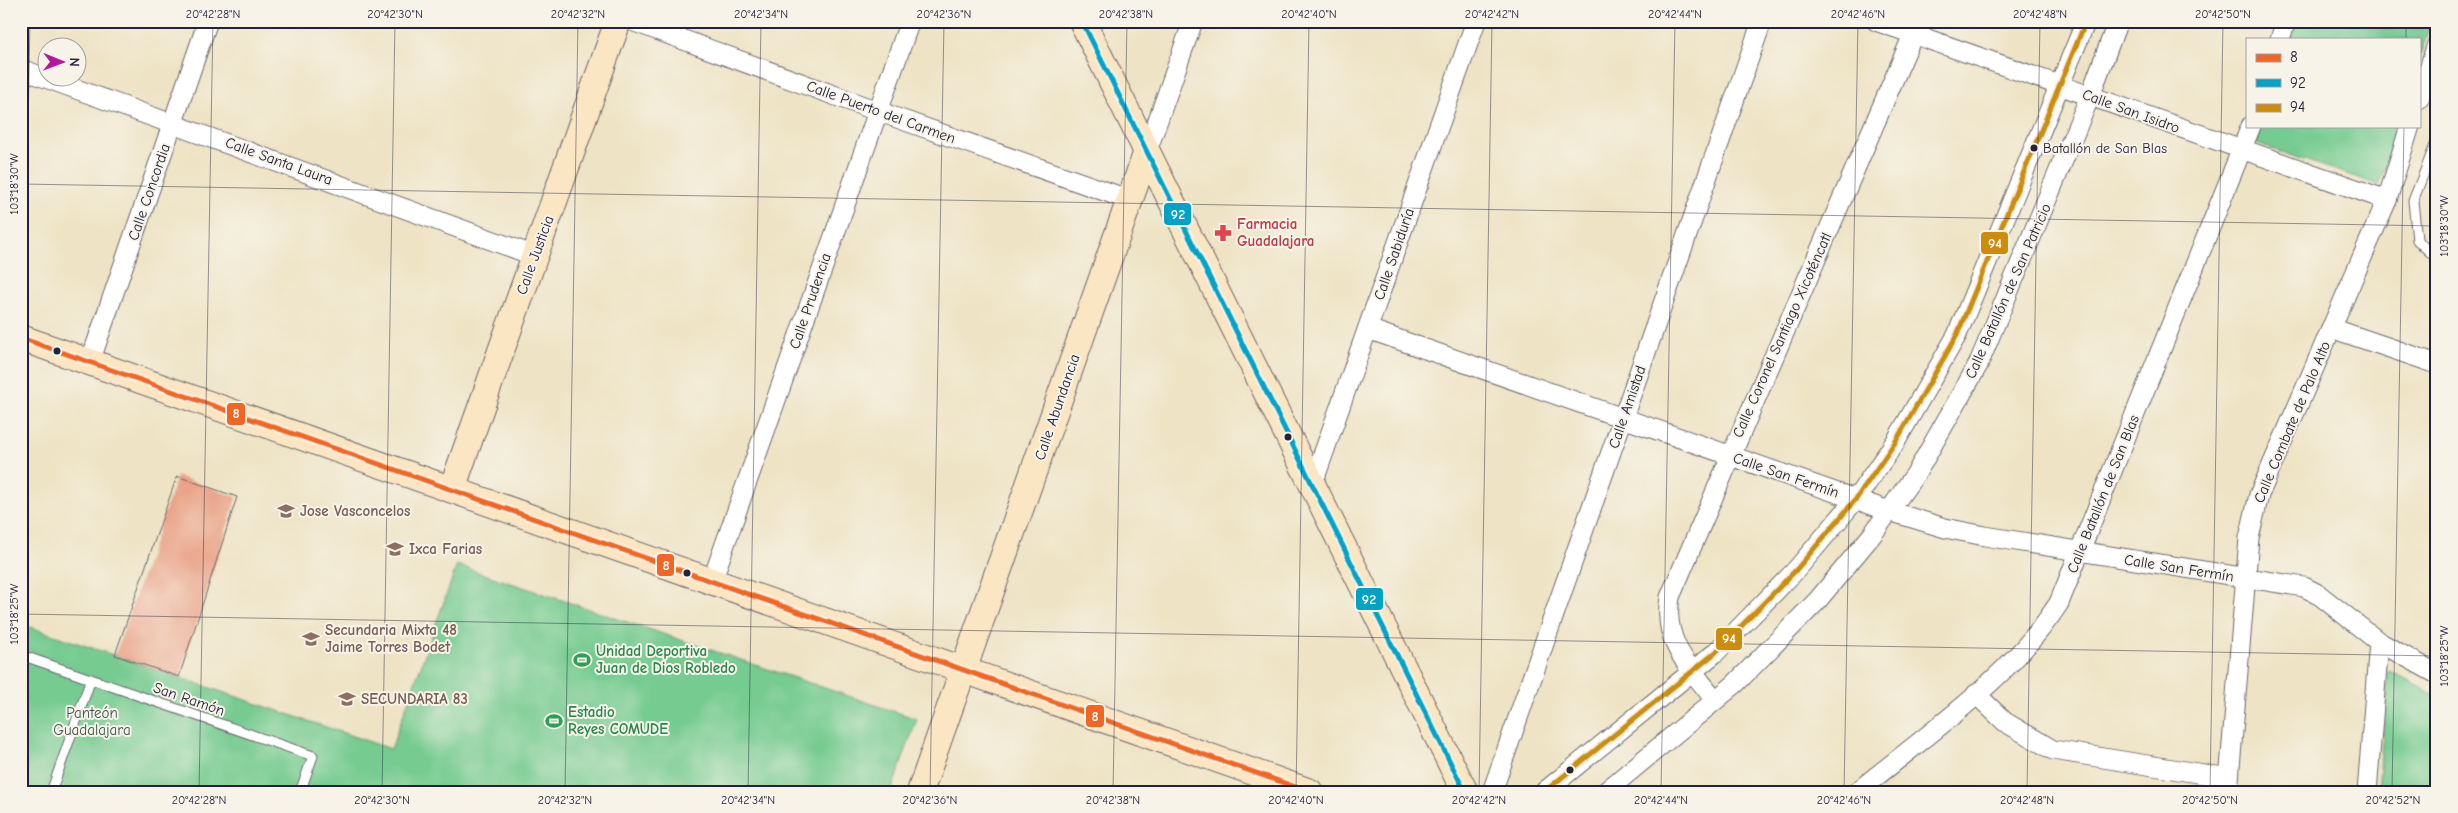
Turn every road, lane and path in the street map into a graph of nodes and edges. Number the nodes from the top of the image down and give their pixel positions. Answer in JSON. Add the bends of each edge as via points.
{"nodes":[{"id":1,"x":208,"y":21,"type":"edge"},
{"id":2,"x":618,"y":21,"type":"edge"},
{"id":3,"x":632,"y":21,"type":"edge"},
{"id":4,"x":910,"y":21,"type":"edge"},
{"id":5,"x":1082,"y":21,"type":"edge"},
{"id":6,"x":1193,"y":21,"type":"edge"},
{"id":7,"x":1476,"y":21,"type":"edge"},
{"id":8,"x":1762,"y":21,"type":"edge"},
{"id":9,"x":1876,"y":21,"type":"edge"},
{"id":10,"x":2086,"y":21,"type":"edge"},
{"id":11,"x":2118,"y":21,"type":"edge"},
{"id":12,"x":2286,"y":21,"type":"edge"},
{"id":13,"x":1916,"y":28,"type":"edge"},
{"id":14,"x":2280,"y":38,"type":"edge"},
{"id":15,"x":2437,"y":44,"type":"edge"},
{"id":16,"x":21,"y":68,"type":"edge"},
{"id":17,"x":2061,"y":86,"type":"junction"},
{"id":18,"x":2090,"y":96,"type":"junction"},
{"id":19,"x":2420,"y":96,"type":"edge"},
{"id":20,"x":877,"y":111,"type":"junction"},
{"id":21,"x":173,"y":122,"type":"junction"},
{"id":22,"x":2249,"y":128,"type":"edge"},
{"id":23,"x":2409,"y":128,"type":"edge"},
{"id":24,"x":2437,"y":140,"type":"edge"},
{"id":25,"x":2242,"y":150,"type":"junction"},
{"id":26,"x":1146,"y":154,"type":"junction"},
{"id":27,"x":1130,"y":200,"type":"junction"},
{"id":28,"x":2387,"y":200,"type":"junction"},
{"id":29,"x":535,"y":256,"type":"junction"},
{"id":30,"x":2437,"y":259,"type":"edge"},
{"id":31,"x":2331,"y":328,"type":"junction"},
{"id":32,"x":1368,"y":329,"type":"junction"},
{"id":33,"x":21,"y":338,"type":"edge"},
{"id":34,"x":90,"y":362,"type":"junction"},
{"id":35,"x":2437,"y":364,"type":"edge"},
{"id":36,"x":1623,"y":418,"type":"junction"},
{"id":37,"x":1730,"y":455,"type":"junction"},
{"id":38,"x":1312,"y":486,"type":"junction"},
{"id":39,"x":452,"y":489,"type":"junction"},
{"id":40,"x":1856,"y":499,"type":"junction"},
{"id":41,"x":1889,"y":511,"type":"junction"},
{"id":42,"x":2080,"y":552,"type":"junction"},
{"id":43,"x":2246,"y":578,"type":"junction"},
{"id":44,"x":712,"y":581,"type":"junction"},
{"id":45,"x":2379,"y":642,"type":"junction"},
{"id":46,"x":21,"y":655,"type":"edge"},
{"id":47,"x":964,"y":670,"type":"junction"},
{"id":48,"x":1693,"y":671,"type":"junction"},
{"id":49,"x":2437,"y":674,"type":"edge"},
{"id":50,"x":91,"y":679,"type":"junction"},
{"id":51,"x":1976,"y":694,"type":"junction"},
{"id":52,"x":1715,"y":700,"type":"junction"},
{"id":53,"x":2228,"y":785,"type":"edge"},
{"id":54,"x":52,"y":792,"type":"edge"},
{"id":55,"x":300,"y":792,"type":"edge"},
{"id":56,"x":920,"y":792,"type":"edge"},
{"id":57,"x":1310,"y":792,"type":"edge"},
{"id":58,"x":1465,"y":792,"type":"edge"},
{"id":59,"x":1492,"y":792,"type":"edge"},
{"id":60,"x":1544,"y":792,"type":"edge"},
{"id":61,"x":1605,"y":792,"type":"edge"},
{"id":62,"x":1857,"y":792,"type":"edge"},
{"id":63,"x":2367,"y":792,"type":"edge"}],
"edges":[{"from":1,"to":21,"type":"street","name":"Calle Concordia"},
{"from":2,"to":29,"type":"street","name":"Calle Justicia"},
{"from":3,"to":20,"type":"street","name":"Calle Puerto del Carmen"},
{"from":4,"to":20,"type":"street","name":"Calle Prudencia"},
{"from":5,"to":26,"type":"street"},
{"from":6,"to":26,"type":"street","name":"Calle Abundancia"},
{"from":7,"to":32,"type":"street","name":"Calle Sabiduría"},
{"from":8,"to":36,"type":"street","name":"Calle Amistad"},
{"from":9,"to":13,"type":"street","name":"Calle San Isidro"},
{"from":10,"to":17,"type":"street","name":"Calle Batallón de San Patricio"},
{"from":11,"to":18,"type":"street","name":"Calle Batallón de San Patricio"},
{"from":12,"to":14,"type":"street"},
{"from":13,"to":17,"type":"street","name":"Calle San Isidro"},
{"from":13,"to":37,"type":"street","name":"Calle Coronel Santiago Xicoténcatl"},
{"from":15,"to":19,"type":"street"},
{"from":16,"to":21,"type":"street","name":"Calle Santa Laura"},
{"from":17,"to":18,"type":"street","name":"Calle San Isidro"},
{"from":17,"to":40,"type":"street","name":"Calle Batallón de San Patricio","via":[[1957,335],[1896,441]]},
{"from":18,"to":25,"type":"street","name":"Calle San Isidro"},
{"from":18,"to":41,"type":"street","name":"Calle Batallón de San Patricio","via":[[1978,365],[1917,472]]},
{"from":20,"to":27,"type":"street","name":"Calle Puerto del Carmen"},
{"from":20,"to":44,"type":"street","name":"Calle Prudencia"},
{"from":21,"to":29,"type":"street","name":"Calle Santa Laura"},
{"from":21,"to":34,"type":"street","name":"Calle Concordia"},
{"from":22,"to":25,"type":"street","name":"Calle Batallón de San Blas"},
{"from":23,"to":28,"type":"street","name":"Calle Combate de Palo Alto"},
{"from":24,"to":30,"type":"lane","via":[[2413,201],[2417,240]]},
{"from":25,"to":28,"type":"street","name":"Calle San Isidro"},
{"from":25,"to":42,"type":"street","name":"Calle Batallón de San Blas"},
{"from":26,"to":27,"type":"street","name":"Calle Abundancia"},
{"from":26,"to":38,"type":"street"},
{"from":27,"to":47,"type":"street","name":"Calle Abundancia"},
{"from":28,"to":31,"type":"street","name":"Calle Combate de Palo Alto"},
{"from":29,"to":39,"type":"street","name":"Calle Justicia"},
{"from":31,"to":35,"type":"street"},
{"from":31,"to":43,"type":"street","name":"Calle Combate de Palo Alto","via":[[2259,495],[2249,538]]},
{"from":32,"to":36,"type":"street","name":"Calle San Fermín"},
{"from":32,"to":38,"type":"street","name":"Calle Sabiduría"},
{"from":33,"to":34,"type":"street"},
{"from":34,"to":39,"type":"street"},
{"from":36,"to":37,"type":"street","name":"Calle San Fermín"},
{"from":36,"to":59,"type":"street","name":"Calle Amistad"},
{"from":37,"to":40,"type":"street","name":"Calle San Fermín"},
{"from":37,"to":48,"type":"street","name":"Calle Coronel Santiago Xicoténcatl","via":[[1667,611],[1676,648]]},
{"from":38,"to":58,"type":"street"},
{"from":39,"to":44,"type":"street"},
{"from":40,"to":41,"type":"street","name":"Calle San Fermín"},
{"from":40,"to":48,"type":"street","name":"Calle Batallón de San Patricio","via":[[1796,570],[1715,653]]},
{"from":41,"to":42,"type":"street","name":"Calle San Fermín","via":[[1945,528]]},
{"from":41,"to":52,"type":"street","name":"Calle Batallón de San Patricio","via":[[1817,601]]},
{"from":42,"to":43,"type":"street","name":"Calle San Fermín"},
{"from":42,"to":51,"type":"street","name":"Calle Batallón de San Blas","via":[[2059,603],[2043,628]]},
{"from":43,"to":45,"type":"street","name":"Calle San Fermín","via":[[2304,587],[2318,594]]},
{"from":43,"to":53,"type":"street","name":"Calle Combate de Palo Alto"},
{"from":44,"to":47,"type":"street"},
{"from":45,"to":49,"type":"street","name":"Calle San Fermín"},
{"from":45,"to":63,"type":"street"},
{"from":46,"to":50,"type":"lane","name":"San Ramón"},
{"from":47,"to":56,"type":"street","name":"Calle Abundancia"},
{"from":47,"to":57,"type":"street"},
{"from":48,"to":52,"type":"street","name":"Calle Coronel Santiago Xicoténcatl"},
{"from":48,"to":60,"type":"street","name":"Calle Batallón de San Patricio"},
{"from":50,"to":54,"type":"lane"},
{"from":50,"to":55,"type":"lane","name":"San Ramón","via":[[313,756]]},
{"from":51,"to":53,"type":"street","via":[[2005,722],[2053,750]]},
{"from":51,"to":62,"type":"street","name":"Calle Batallón de San Blas"},
{"from":52,"to":61,"type":"street","name":"Calle Batallón de San Patricio"}]}
